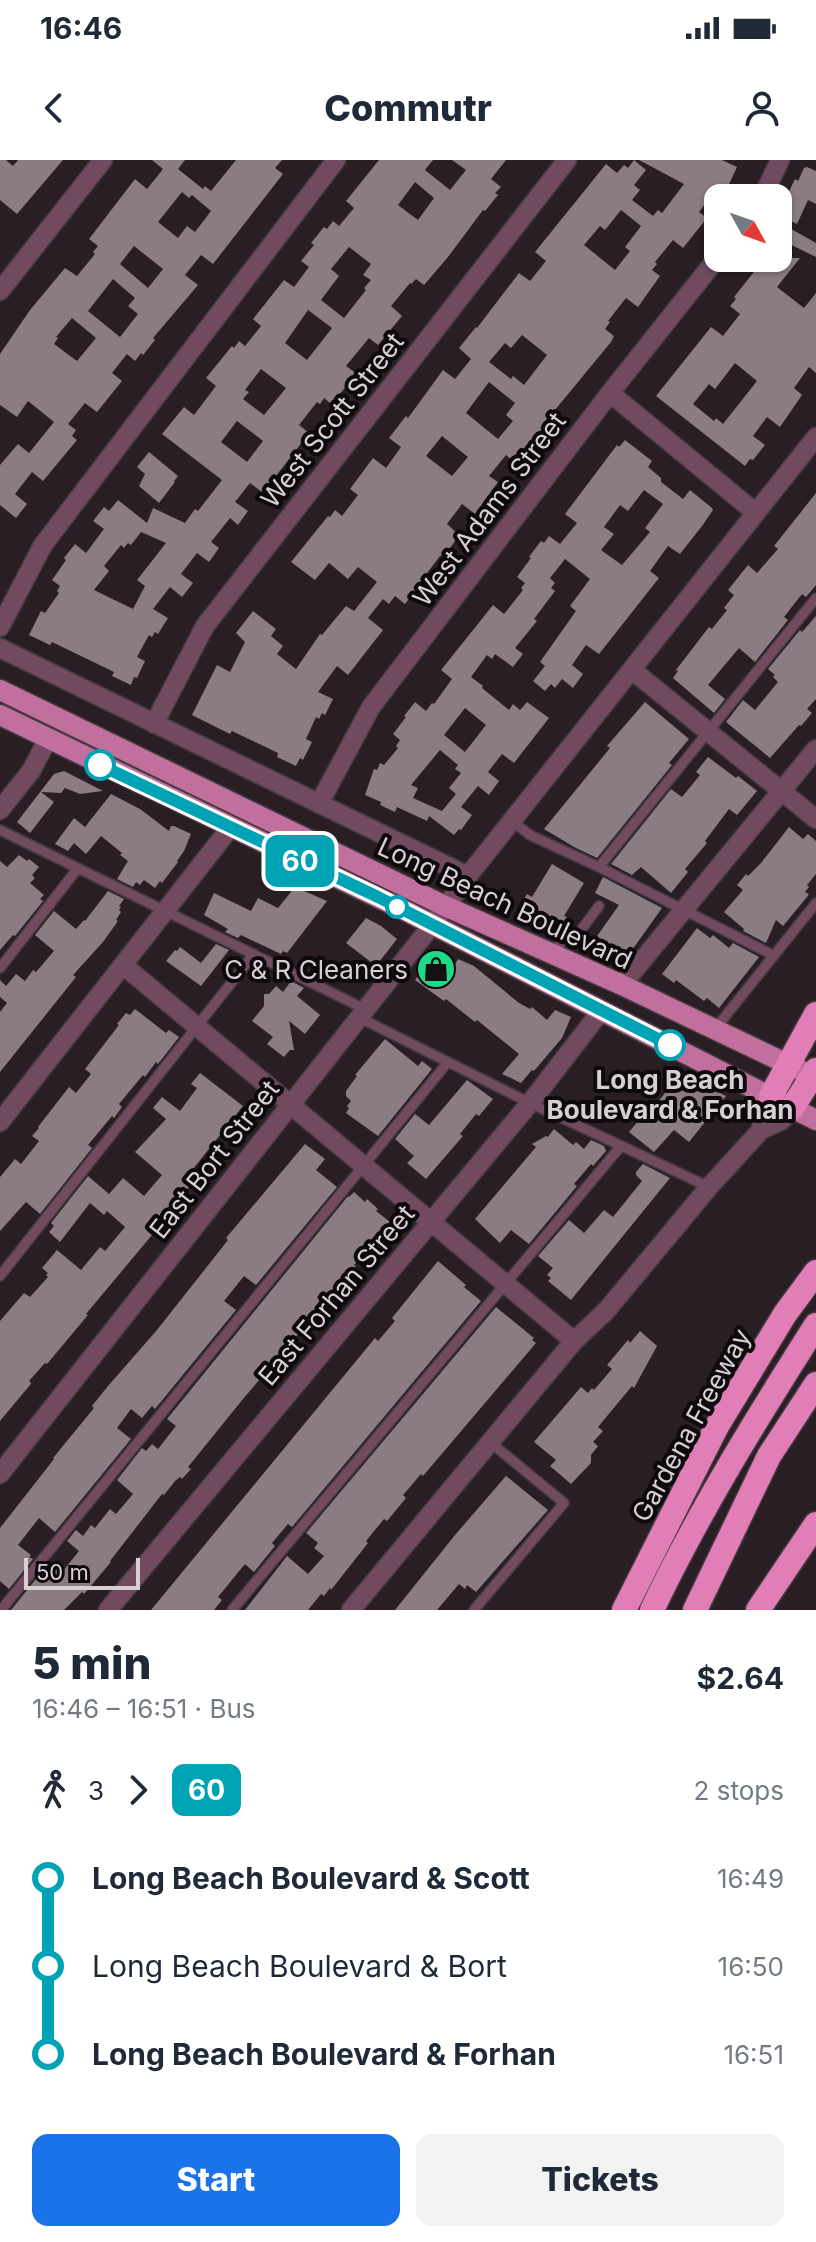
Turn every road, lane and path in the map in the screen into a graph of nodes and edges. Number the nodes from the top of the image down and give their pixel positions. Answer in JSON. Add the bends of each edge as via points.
{"nodes":[{"id":1,"x":103,"y":160,"type":"edge"},
{"id":2,"x":336,"y":160,"type":"edge"},
{"id":3,"x":567,"y":160,"type":"edge"},
{"id":4,"x":780,"y":160,"type":"edge"},
{"id":5,"x":769,"y":184,"type":"edge"},
{"id":6,"x":706,"y":272,"type":"edge"},
{"id":7,"x":0,"y":291,"type":"edge"},
{"id":8,"x":610,"y":393,"type":"junction"},
{"id":9,"x":816,"y":437,"type":"edge"},
{"id":10,"x":756,"y":513,"type":"junction"},
{"id":11,"x":816,"y":598,"type":"edge"},
{"id":12,"x":0,"y":627,"type":"edge"},
{"id":13,"x":0,"y":648,"type":"edge"},
{"id":14,"x":632,"y":670,"type":"junction"},
{"id":15,"x":0,"y":690,"type":"edge"},
{"id":16,"x":0,"y":715,"type":"edge"},
{"id":17,"x":154,"y":724,"type":"junction"},
{"id":18,"x":708,"y":731,"type":"junction"},
{"id":19,"x":48,"y":739,"type":"junction"},
{"id":20,"x":816,"y":749,"type":"edge"},
{"id":21,"x":783,"y":791,"type":"junction"},
{"id":22,"x":319,"y":804,"type":"junction"},
{"id":23,"x":0,"y":810,"type":"edge"},
{"id":24,"x":816,"y":819,"type":"edge"},
{"id":25,"x":512,"y":821,"type":"junction"},
{"id":26,"x":230,"y":828,"type":"junction"},
{"id":27,"x":0,"y":830,"type":"edge"},
{"id":28,"x":599,"y":867,"type":"junction"},
{"id":29,"x":78,"y":868,"type":"junction"},
{"id":30,"x":468,"y":876,"type":"junction"},
{"id":31,"x":816,"y":903,"type":"edge"},
{"id":32,"x":445,"y":906,"type":"junction"},
{"id":33,"x":599,"y":906,"type":"dead end"},
{"id":34,"x":165,"y":910,"type":"junction"},
{"id":35,"x":684,"y":911,"type":"junction"},
{"id":36,"x":432,"y":925,"type":"junction"},
{"id":37,"x":550,"y":953,"type":"junction"},
{"id":38,"x":254,"y":954,"type":"junction"},
{"id":39,"x":773,"y":955,"type":"junction"},
{"id":40,"x":123,"y":965,"type":"junction"},
{"id":41,"x":0,"y":968,"type":"edge"},
{"id":42,"x":622,"y":985,"type":"junction"},
{"id":43,"x":601,"y":1011,"type":"junction"},
{"id":44,"x":362,"y":1013,"type":"junction"},
{"id":45,"x":816,"y":1014,"type":"edge"},
{"id":46,"x":196,"y":1025,"type":"junction"},
{"id":47,"x":715,"y":1029,"type":"junction"},
{"id":48,"x":448,"y":1062,"type":"junction"},
{"id":49,"x":789,"y":1064,"type":"junction"},
{"id":50,"x":815,"y":1075,"type":"edge"},
{"id":51,"x":771,"y":1096,"type":"junction"},
{"id":52,"x":530,"y":1103,"type":"junction"},
{"id":53,"x":291,"y":1104,"type":"junction"},
{"id":54,"x":792,"y":1108,"type":"junction"},
{"id":55,"x":816,"y":1120,"type":"edge"},
{"id":56,"x":0,"y":1122,"type":"edge"},
{"id":57,"x":761,"y":1130,"type":"junction"},
{"id":58,"x":621,"y":1146,"type":"junction"},
{"id":59,"x":364,"y":1165,"type":"junction"},
{"id":60,"x":709,"y":1187,"type":"junction"},
{"id":61,"x":432,"y":1222,"type":"junction"},
{"id":62,"x":816,"y":1272,"type":"edge"},
{"id":63,"x":0,"y":1276,"type":"edge"},
{"id":64,"x":505,"y":1283,"type":"junction"},
{"id":65,"x":816,"y":1325,"type":"edge"},
{"id":66,"x":574,"y":1341,"type":"junction"},
{"id":67,"x":816,"y":1384,"type":"edge"},
{"id":68,"x":490,"y":1442,"type":"junction"},
{"id":69,"x":0,"y":1474,"type":"edge"},
{"id":70,"x":739,"y":1519,"type":"junction"},
{"id":71,"x":816,"y":1524,"type":"edge"},
{"id":72,"x":1,"y":1610,"type":"edge"},
{"id":73,"x":108,"y":1610,"type":"edge"},
{"id":74,"x":232,"y":1610,"type":"edge"},
{"id":75,"x":351,"y":1610,"type":"edge"},
{"id":76,"x":474,"y":1610,"type":"edge"},
{"id":77,"x":624,"y":1610,"type":"edge"},
{"id":78,"x":652,"y":1610,"type":"edge"},
{"id":79,"x":663,"y":1610,"type":"edge"},
{"id":80,"x":695,"y":1610,"type":"edge"},
{"id":81,"x":758,"y":1610,"type":"edge"}],
"edges":[{"from":1,"to":7,"type":"street"},
{"from":2,"to":12,"type":"street","via":[[43,545]]},
{"from":3,"to":17,"type":"street","name":"West Scott Street","via":[[205,626]]},
{"from":4,"to":5,"type":"street"},
{"from":6,"to":8,"type":"street","name":"West Adams Street"},
{"from":8,"to":10,"type":"street"},
{"from":8,"to":22,"type":"street","name":"West Adams Street","via":[[371,707]]},
{"from":9,"to":10,"type":"street","name":"East Bort Street"},
{"from":10,"to":14,"type":"street","name":"East Bort Street"},
{"from":11,"to":18,"type":"lane"},
{"from":13,"to":17,"type":"street"},
{"from":14,"to":18,"type":"street"},
{"from":14,"to":25,"type":"street","name":"East Bort Street"},
{"from":15,"to":32,"type":"main road","name":"Long Beach Boulevard"},
{"from":16,"to":19,"type":"main road","name":"Long Beach Boulevard"},
{"from":17,"to":22,"type":"street"},
{"from":18,"to":21,"type":"street"},
{"from":18,"to":28,"type":"lane"},
{"from":19,"to":23,"type":"street"},
{"from":19,"to":26,"type":"main road","name":"Long Beach Boulevard"},
{"from":20,"to":21,"type":"street"},
{"from":21,"to":24,"type":"street"},
{"from":21,"to":35,"type":"street"},
{"from":22,"to":30,"type":"street"},
{"from":25,"to":28,"type":"lane"},
{"from":25,"to":30,"type":"street","name":"East Bort Street"},
{"from":26,"to":34,"type":"street"},
{"from":26,"to":36,"type":"main road","name":"Long Beach Boulevard"},
{"from":27,"to":29,"type":"lane"},
{"from":28,"to":35,"type":"lane"},
{"from":29,"to":34,"type":"lane"},
{"from":29,"to":41,"type":"lane"},
{"from":30,"to":32,"type":"street","name":"East Bort Street"},
{"from":31,"to":39,"type":"lane"},
{"from":32,"to":36,"type":"street","name":"East Bort Street"},
{"from":32,"to":37,"type":"main road","name":"Long Beach Boulevard"},
{"from":33,"to":37,"type":"lane","via":[[578,934]]},
{"from":34,"to":38,"type":"lane"},
{"from":34,"to":40,"type":"street"},
{"from":35,"to":39,"type":"lane"},
{"from":35,"to":42,"type":"street"},
{"from":36,"to":43,"type":"main road","name":"Long Beach Boulevard"},
{"from":36,"to":44,"type":"street","name":"East Bort Street"},
{"from":37,"to":42,"type":"main road","name":"Long Beach Boulevard"},
{"from":38,"to":44,"type":"lane"},
{"from":38,"to":46,"type":"lane"},
{"from":39,"to":47,"type":"lane"},
{"from":40,"to":46,"type":"street"},
{"from":40,"to":56,"type":"street"},
{"from":42,"to":47,"type":"main road","name":"Long Beach Boulevard"},
{"from":43,"to":51,"type":"main road","name":"Long Beach Boulevard"},
{"from":43,"to":52,"type":"street","name":"East Forhan Street"},
{"from":44,"to":48,"type":"lane"},
{"from":44,"to":53,"type":"street","name":"East Bort Street"},
{"from":45,"to":49,"type":"highway"},
{"from":46,"to":53,"type":"street"},
{"from":46,"to":63,"type":"lane"},
{"from":47,"to":49,"type":"main road","name":"Long Beach Boulevard"},
{"from":48,"to":52,"type":"lane"},
{"from":48,"to":59,"type":"lane"},
{"from":49,"to":50,"type":"main road","name":"Long Beach Boulevard"},
{"from":49,"to":51,"type":"highway"},
{"from":50,"to":54,"type":"highway"},
{"from":51,"to":54,"type":"main road","name":"Long Beach Boulevard"},
{"from":51,"to":57,"type":"street","via":[[762,1109]]},
{"from":52,"to":58,"type":"lane"},
{"from":52,"to":61,"type":"street","name":"East Forhan Street"},
{"from":53,"to":59,"type":"street"},
{"from":53,"to":69,"type":"street","name":"East Bort Street"},
{"from":54,"to":55,"type":"main road","name":"Long Beach Boulevard"},
{"from":54,"to":57,"type":"street"},
{"from":57,"to":60,"type":"street"},
{"from":58,"to":60,"type":"lane"},
{"from":58,"to":64,"type":"lane"},
{"from":59,"to":61,"type":"street"},
{"from":59,"to":72,"type":"lane"},
{"from":60,"to":66,"type":"street","via":[[606,1311]]},
{"from":61,"to":64,"type":"street"},
{"from":61,"to":73,"type":"street","name":"East Forhan Street"},
{"from":62,"to":77,"type":"highway","name":"Gardena Freeway","via":[[717,1426]]},
{"from":64,"to":66,"type":"street"},
{"from":64,"to":74,"type":"lane"},
{"from":65,"to":78,"type":"highway","via":[[742,1440]]},
{"from":66,"to":68,"type":"street"},
{"from":67,"to":70,"type":"highway","via":[[769,1456]]},
{"from":68,"to":75,"type":"street"},
{"from":68,"to":76,"type":"lane","via":[[564,1503]]},
{"from":70,"to":79,"type":"highway","via":[[694,1548]]},
{"from":70,"to":80,"type":"highway"},
{"from":71,"to":81,"type":"highway"}]}
